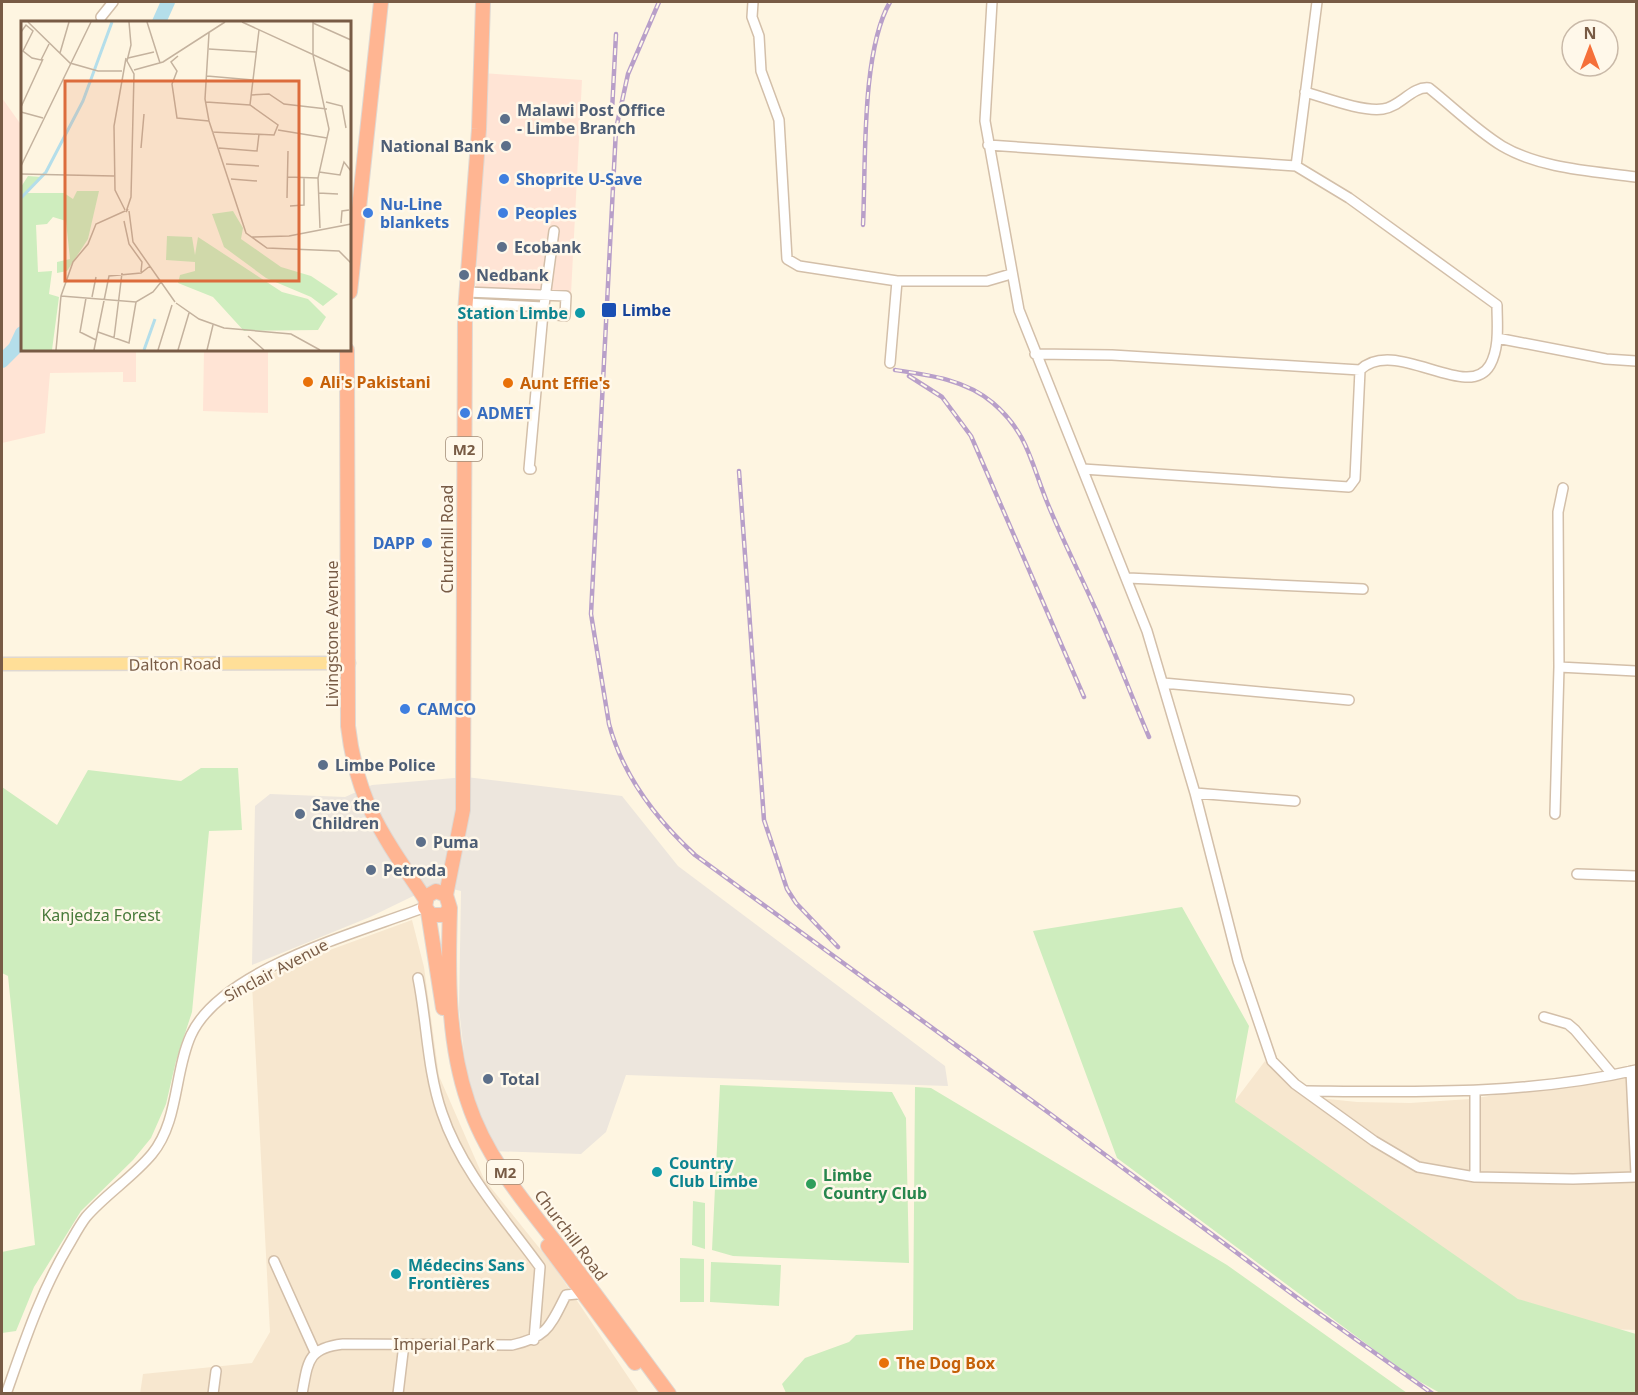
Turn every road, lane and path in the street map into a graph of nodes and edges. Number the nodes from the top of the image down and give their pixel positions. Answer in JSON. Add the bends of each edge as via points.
{"nodes":[{"id":1,"x":113,"y":2,"type":"edge"},
{"id":2,"x":381,"y":2,"type":"edge"},
{"id":3,"x":483,"y":2,"type":"edge"},
{"id":4,"x":753,"y":2,"type":"edge"},
{"id":5,"x":992,"y":2,"type":"edge"},
{"id":6,"x":1317,"y":2,"type":"edge"},
{"id":7,"x":101,"y":17,"type":"dead end"},
{"id":8,"x":1305,"y":92,"type":"junction"},
{"id":9,"x":988,"y":145,"type":"junction"},
{"id":10,"x":1296,"y":166,"type":"junction"},
{"id":11,"x":1636,"y":177,"type":"edge"},
{"id":12,"x":554,"y":231,"type":"dead end"},
{"id":13,"x":1011,"y":274,"type":"junction"},
{"id":14,"x":897,"y":281,"type":"junction"},
{"id":15,"x":351,"y":283,"type":"edge"},
{"id":16,"x":509,"y":293,"type":"junction"},
{"id":17,"x":546,"y":295,"type":"junction"},
{"id":18,"x":466,"y":297,"type":"junction"},
{"id":19,"x":508,"y":305,"type":"junction"},
{"id":20,"x":543,"y":310,"type":"junction"},
{"id":21,"x":1497,"y":338,"type":"junction"},
{"id":22,"x":347,"y":351,"type":"edge"},
{"id":23,"x":1035,"y":354,"type":"junction"},
{"id":24,"x":1636,"y":361,"type":"edge"},
{"id":25,"x":890,"y":363,"type":"dead end"},
{"id":26,"x":1360,"y":370,"type":"junction"},
{"id":27,"x":531,"y":468,"type":"dead end"},
{"id":28,"x":1083,"y":469,"type":"junction"},
{"id":29,"x":1563,"y":488,"type":"dead end"},
{"id":30,"x":1128,"y":578,"type":"junction"},
{"id":31,"x":1363,"y":589,"type":"dead end"},
{"id":32,"x":349,"y":663,"type":"junction"},
{"id":33,"x":2,"y":664,"type":"edge"},
{"id":34,"x":1559,"y":667,"type":"junction"},
{"id":35,"x":1636,"y":671,"type":"edge"},
{"id":36,"x":1163,"y":683,"type":"junction"},
{"id":37,"x":1349,"y":700,"type":"dead end"},
{"id":38,"x":1195,"y":793,"type":"junction"},
{"id":39,"x":1295,"y":801,"type":"dead end"},
{"id":40,"x":1555,"y":814,"type":"dead end"},
{"id":41,"x":1576,"y":874,"type":"dead end"},
{"id":42,"x":1636,"y":876,"type":"edge"},
{"id":43,"x":448,"y":901,"type":"junction"},
{"id":44,"x":426,"y":906,"type":"junction"},
{"id":45,"x":418,"y":978,"type":"dead end"},
{"id":46,"x":1544,"y":1017,"type":"dead end"},
{"id":47,"x":1634,"y":1071,"type":"edge"},
{"id":48,"x":1612,"y":1074,"type":"junction"},
{"id":49,"x":1307,"y":1091,"type":"junction"},
{"id":50,"x":1475,"y":1091,"type":"junction"},
{"id":51,"x":1636,"y":1175,"type":"edge"},
{"id":52,"x":1475,"y":1177,"type":"junction"},
{"id":53,"x":274,"y":1261,"type":"dead end"},
{"id":54,"x":588,"y":1293,"type":"junction"},
{"id":55,"x":534,"y":1340,"type":"junction"},
{"id":56,"x":404,"y":1344,"type":"junction"},
{"id":57,"x":315,"y":1352,"type":"junction"},
{"id":58,"x":216,"y":1371,"type":"dead end"},
{"id":59,"x":6,"y":1394,"type":"edge"},
{"id":60,"x":213,"y":1394,"type":"edge"},
{"id":61,"x":302,"y":1394,"type":"edge"},
{"id":62,"x":398,"y":1394,"type":"edge"},
{"id":63,"x":658,"y":1394,"type":"edge"},
{"id":64,"x":669,"y":1394,"type":"edge"}],
"edges":[{"from":1,"to":7,"type":"street"},
{"from":2,"to":15,"type":"highway"},
{"from":3,"to":18,"type":"highway","name":"Churchill Road","number":"M2","via":[[479,129]]},
{"from":4,"to":14,"type":"street","via":[[761,71],[779,120],[787,259],[800,266]]},
{"from":5,"to":9,"type":"street","via":[[985,121]]},
{"from":6,"to":8,"type":"street"},
{"from":8,"to":10,"type":"street"},
{"from":8,"to":11,"type":"street","via":[[1384,109],[1419,89],[1429,88],[1516,153],[1537,161]]},
{"from":9,"to":10,"type":"street"},
{"from":9,"to":13,"type":"street"},
{"from":10,"to":21,"type":"street","via":[[1349,198],[1497,305]]},
{"from":12,"to":17,"type":"street"},
{"from":13,"to":14,"type":"street","via":[[987,281]]},
{"from":13,"to":23,"type":"street"},
{"from":14,"to":25,"type":"street"},
{"from":16,"to":17,"type":"street"},
{"from":16,"to":18,"type":"street"},
{"from":16,"to":19,"type":"street"},
{"from":17,"to":20,"type":"street"},
{"from":17,"to":20,"type":"street","via":[[566,297],[565,316]]},
{"from":18,"to":19,"type":"street"},
{"from":18,"to":43,"type":"highway","name":"Churchill Road","number":"M2","via":[[463,810]]},
{"from":19,"to":20,"type":"street"},
{"from":20,"to":27,"type":"street"},
{"from":21,"to":24,"type":"street"},
{"from":21,"to":26,"type":"street","via":[[1490,364],[1473,377],[1459,378],[1400,361],[1377,359]]},
{"from":22,"to":32,"type":"highway","name":"Livingstone Avenue","number":"M2"},
{"from":23,"to":26,"type":"street"},
{"from":23,"to":28,"type":"street"},
{"from":26,"to":28,"type":"street","via":[[1355,479],[1349,487]]},
{"from":28,"to":30,"type":"street"},
{"from":29,"to":34,"type":"street","via":[[1558,512]]},
{"from":30,"to":31,"type":"street"},
{"from":30,"to":36,"type":"street"},
{"from":32,"to":33,"type":"main road","name":"Dalton Road"},
{"from":32,"to":44,"type":"highway","name":"Livingstone Avenue","number":"M2","via":[[348,726],[359,784],[375,820]]},
{"from":34,"to":35,"type":"street"},
{"from":34,"to":40,"type":"street"},
{"from":36,"to":37,"type":"street"},
{"from":36,"to":38,"type":"street"},
{"from":38,"to":39,"type":"street"},
{"from":38,"to":49,"type":"street","via":[[1238,961],[1265,1045],[1281,1073]]},
{"from":41,"to":42,"type":"street"},
{"from":43,"to":44,"type":"highway","via":[[436,891]]},
{"from":43,"to":44,"type":"highway","via":[[440,917]]},
{"from":43,"to":54,"type":"highway","name":"Churchill Road","number":"M2","via":[[450,1003],[468,1102],[491,1152]]},
{"from":44,"to":54,"type":"highway","name":"Churchill Road","number":"M2","via":[[452,1063],[471,1130],[484,1155]]},
{"from":44,"to":59,"type":"street","name":"Sinclair Avenue","via":[[315,948],[244,983],[219,1000],[192,1032],[182,1056],[163,1137],[151,1155],[85,1218],[37,1307]]},
{"from":45,"to":55,"type":"street","via":[[444,1120],[479,1184],[540,1267]]},
{"from":46,"to":48,"type":"street","via":[[1568,1024]]},
{"from":47,"to":48,"type":"street"},
{"from":47,"to":51,"type":"street"},
{"from":48,"to":50,"type":"street","via":[[1572,1082]]},
{"from":49,"to":50,"type":"street"},
{"from":49,"to":52,"type":"street","via":[[1401,1158],[1439,1172]]},
{"from":50,"to":52,"type":"street"},
{"from":51,"to":52,"type":"street","via":[[1573,1179]]},
{"from":53,"to":57,"type":"street"},
{"from":54,"to":55,"type":"street","via":[[566,1295],[552,1324]]},
{"from":54,"to":63,"type":"highway","name":"Churchill Road","number":"M2"},
{"from":54,"to":64,"type":"highway","name":"Churchill Road","number":"M2"},
{"from":55,"to":56,"type":"street","name":"Imperial Park","via":[[512,1345]]},
{"from":56,"to":57,"type":"street","name":"Imperial Park","via":[[343,1344]]},
{"from":56,"to":62,"type":"street"},
{"from":57,"to":61,"type":"street","via":[[309,1360]]},
{"from":58,"to":60,"type":"street"}]}
